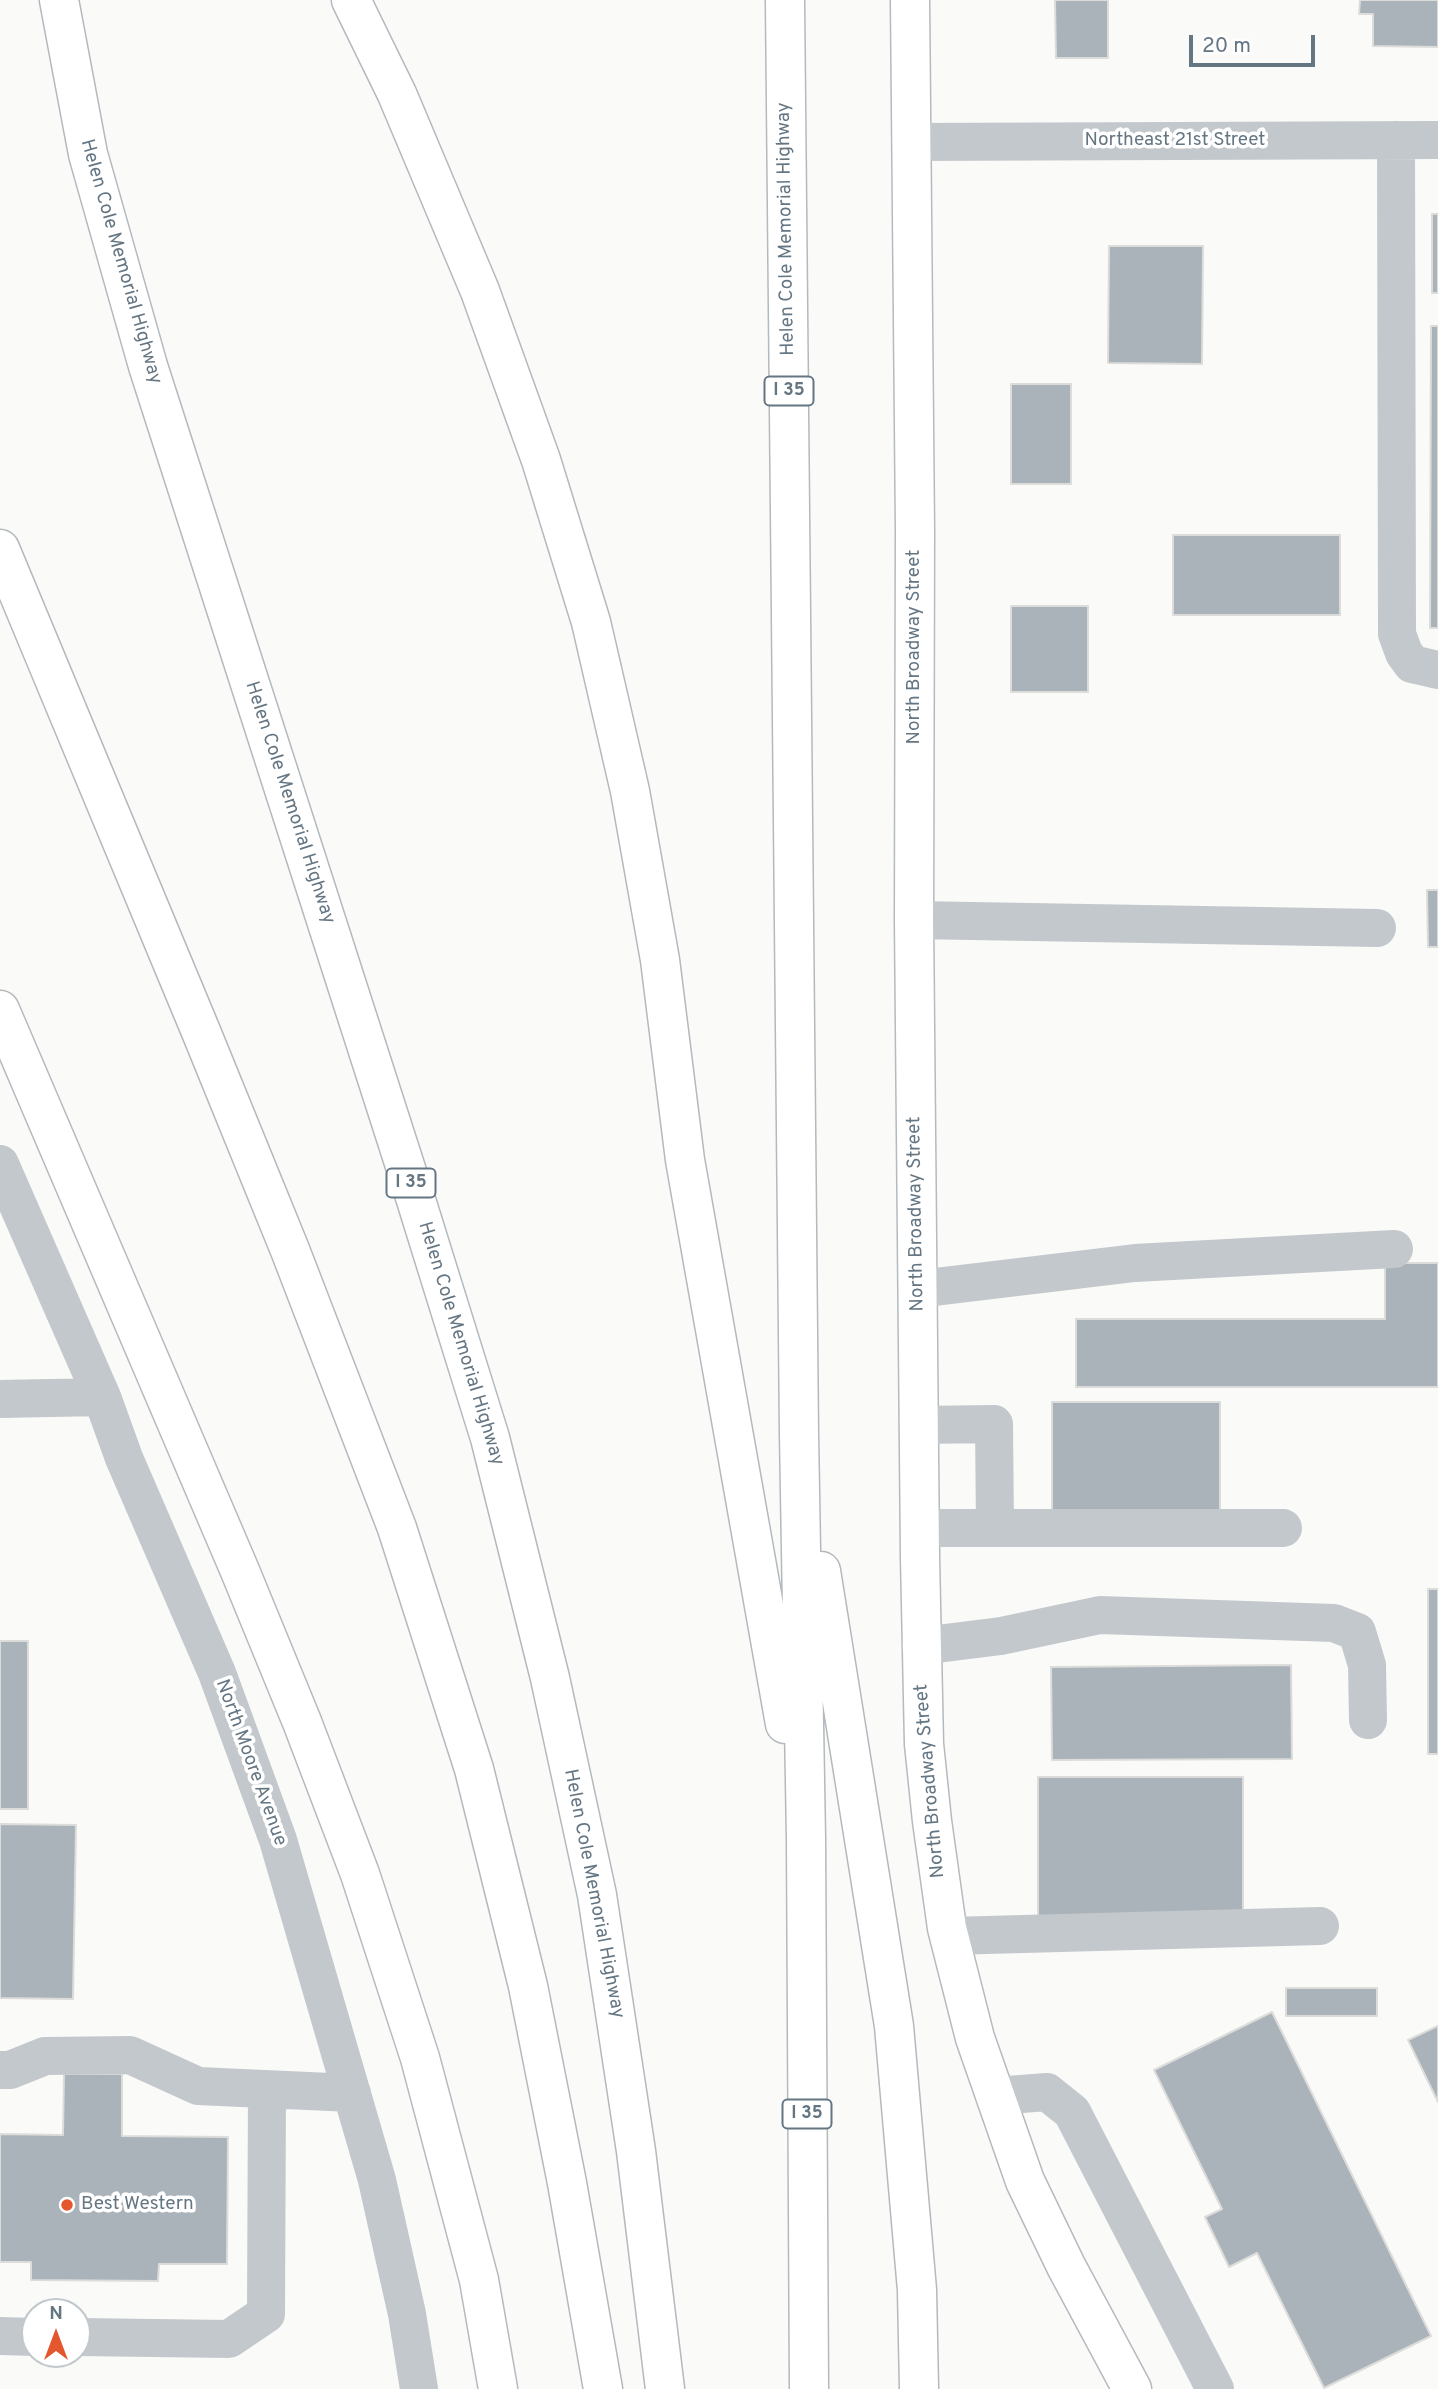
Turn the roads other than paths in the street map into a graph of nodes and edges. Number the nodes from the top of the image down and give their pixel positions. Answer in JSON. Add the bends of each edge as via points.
{"nodes":[{"id":1,"x":59,"y":0,"type":"edge"},
{"id":2,"x":351,"y":0,"type":"edge"},
{"id":3,"x":785,"y":0,"type":"edge"},
{"id":4,"x":910,"y":0,"type":"edge"},
{"id":5,"x":1396,"y":140,"type":"junction"},
{"id":6,"x":1438,"y":140,"type":"edge"},
{"id":7,"x":911,"y":142,"type":"junction"},
{"id":8,"x":0,"y":549,"type":"edge"},
{"id":9,"x":1438,"y":670,"type":"edge"},
{"id":10,"x":914,"y":920,"type":"junction"},
{"id":11,"x":1377,"y":928,"type":"dead end"},
{"id":12,"x":0,"y":1010,"type":"edge"},
{"id":13,"x":0,"y":1164,"type":"edge"},
{"id":14,"x":1394,"y":1249,"type":"dead end"},
{"id":15,"x":918,"y":1289,"type":"junction"},
{"id":16,"x":102,"y":1397,"type":"junction"},
{"id":17,"x":0,"y":1399,"type":"edge"},
{"id":18,"x":919,"y":1425,"type":"junction"},
{"id":19,"x":799,"y":1434,"type":"junction"},
{"id":20,"x":920,"y":1528,"type":"junction"},
{"id":21,"x":995,"y":1528,"type":"junction"},
{"id":22,"x":1283,"y":1528,"type":"dead end"},
{"id":23,"x":921,"y":1646,"type":"junction"},
{"id":24,"x":1368,"y":1720,"type":"dead end"},
{"id":25,"x":806,"y":1839,"type":"junction"},
{"id":26,"x":1321,"y":1926,"type":"dead end"},
{"id":27,"x":949,"y":1936,"type":"junction"},
{"id":28,"x":0,"y":2070,"type":"edge"},
{"id":29,"x":267,"y":2089,"type":"junction"},
{"id":30,"x":352,"y":2093,"type":"junction"},
{"id":31,"x":995,"y":2096,"type":"junction"},
{"id":32,"x":0,"y":2336,"type":"edge"},
{"id":33,"x":21,"y":2337,"type":"edge"},
{"id":34,"x":91,"y":2337,"type":"edge"},
{"id":35,"x":419,"y":2389,"type":"edge"},
{"id":36,"x":498,"y":2389,"type":"edge"},
{"id":37,"x":603,"y":2389,"type":"edge"},
{"id":38,"x":666,"y":2389,"type":"edge"},
{"id":39,"x":809,"y":2389,"type":"edge"},
{"id":40,"x":919,"y":2389,"type":"edge"},
{"id":41,"x":1132,"y":2389,"type":"edge"},
{"id":42,"x":1215,"y":2389,"type":"edge"}],
"edges":[{"from":1,"to":38,"type":"main road","name":"Helen Cole Memorial Highway","number":"I 35","via":[[88,154],[148,366],[490,1438],[550,1678],[597,1895]]},
{"from":2,"to":25,"type":"main road","via":[[397,94],[480,291],[541,460],[590,622],[629,791],[658,947],[685,1160]]},
{"from":3,"to":19,"type":"main road","name":"Helen Cole Memorial Highway","number":"I 35"},
{"from":4,"to":7,"type":"main road","name":"North Broadway Street"},
{"from":5,"to":6,"type":"street","name":"Northeast 21st Street"},
{"from":5,"to":7,"type":"street","name":"Northeast 21st Street"},
{"from":5,"to":9,"type":"street","via":[[1397,634],[1412,664]]},
{"from":7,"to":10,"type":"main road","name":"North Broadway Street"},
{"from":8,"to":37,"type":"main road","via":[[228,1097],[397,1528],[474,1769],[528,1986]]},
{"from":10,"to":11,"type":"street"},
{"from":10,"to":15,"type":"main road","name":"North Broadway Street"},
{"from":12,"to":36,"type":"main road","via":[[255,1609],[360,1874],[420,2058],[479,2280]]},
{"from":13,"to":16,"type":"street","name":"North Moore Avenue"},
{"from":14,"to":15,"type":"street","via":[[1135,1263]]},
{"from":15,"to":18,"type":"main road","name":"North Broadway Street"},
{"from":16,"to":17,"type":"street"},
{"from":16,"to":30,"type":"street","name":"North Moore Avenue","via":[[217,1673],[278,1840]]},
{"from":18,"to":20,"type":"main road","name":"North Broadway Street"},
{"from":18,"to":21,"type":"street","via":[[994,1424]]},
{"from":19,"to":25,"type":"main road","name":"Helen Cole Memorial Highway","number":"I 35"},
{"from":19,"to":40,"type":"main road","via":[[894,2026],[917,2290]]},
{"from":20,"to":21,"type":"street"},
{"from":20,"to":23,"type":"main road","name":"North Broadway Street"},
{"from":21,"to":22,"type":"street"},
{"from":23,"to":24,"type":"street","via":[[1001,1636],[1100,1615],[1334,1623],[1357,1632],[1367,1664]]},
{"from":23,"to":27,"type":"main road","name":"North Broadway Street","via":[[924,1744]]},
{"from":25,"to":39,"type":"main road","name":"Helen Cole Memorial Highway","number":"I 35"},
{"from":26,"to":27,"type":"street"},
{"from":27,"to":31,"type":"main road","name":"North Broadway Street"},
{"from":28,"to":29,"type":"street","via":[[45,2056],[130,2055],[198,2086]]},
{"from":29,"to":30,"type":"street"},
{"from":29,"to":34,"type":"street","via":[[266,2314],[229,2339]]},
{"from":30,"to":35,"type":"street","name":"North Moore Avenue","via":[[377,2180]]},
{"from":31,"to":41,"type":"main road","name":"North Broadway Street","via":[[1025,2181]]},
{"from":31,"to":42,"type":"street","via":[[1047,2092],[1072,2112]]},
{"from":32,"to":33,"type":"street"}]}
